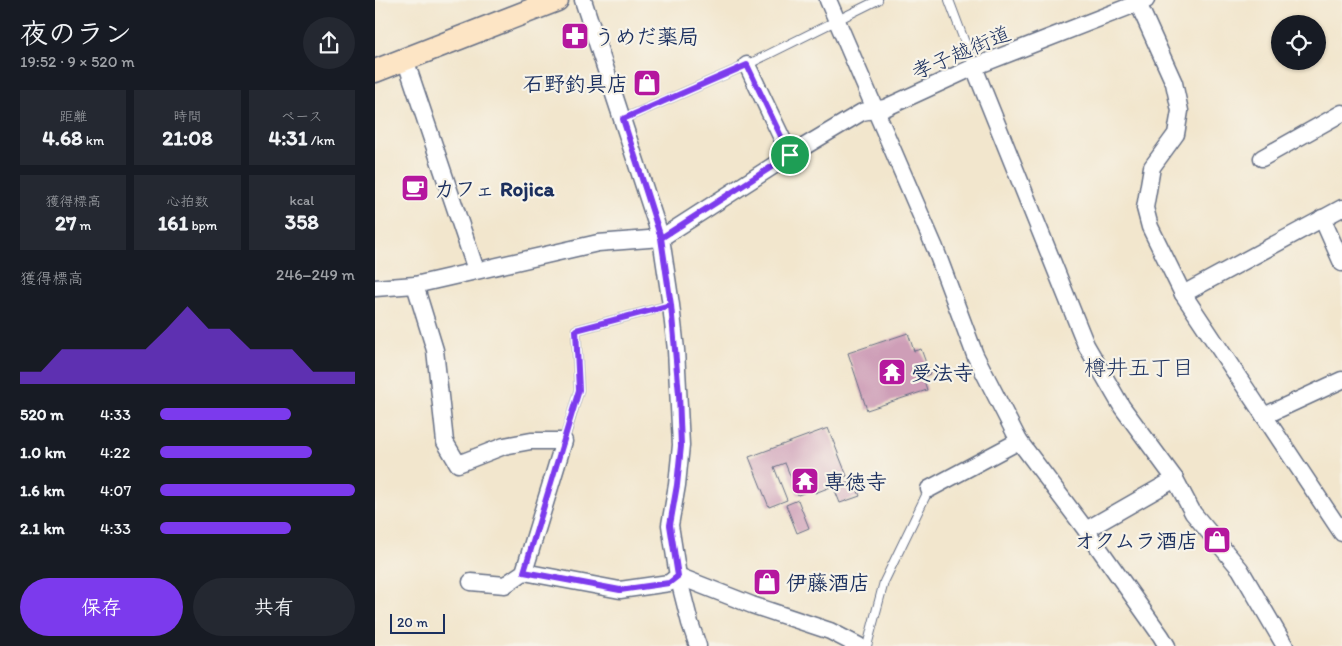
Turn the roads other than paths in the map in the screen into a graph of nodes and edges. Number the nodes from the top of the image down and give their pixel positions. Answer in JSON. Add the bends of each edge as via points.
{"nodes":[{"id":1,"x":557,"y":0,"type":"edge"},
{"id":2,"x":583,"y":0,"type":"edge"},
{"id":3,"x":828,"y":0,"type":"edge"},
{"id":4,"x":878,"y":0,"type":"edge"},
{"id":5,"x":949,"y":0,"type":"edge"},
{"id":6,"x":1142,"y":2,"type":"edge"},
{"id":7,"x":837,"y":20,"type":"junction"},
{"id":8,"x":405,"y":59,"type":"junction"},
{"id":9,"x":747,"y":65,"type":"junction"},
{"id":10,"x":974,"y":68,"type":"junction"},
{"id":11,"x":375,"y":71,"type":"edge"},
{"id":12,"x":875,"y":110,"type":"junction"},
{"id":13,"x":1342,"y":113,"type":"edge"},
{"id":14,"x":623,"y":119,"type":"junction"},
{"id":15,"x":790,"y":155,"type":"junction"},
{"id":16,"x":1262,"y":158,"type":"dead end"},
{"id":17,"x":1342,"y":208,"type":"edge"},
{"id":18,"x":1322,"y":218,"type":"junction"},
{"id":19,"x":661,"y":238,"type":"junction"},
{"id":20,"x":1342,"y":263,"type":"edge"},
{"id":21,"x":476,"y":270,"type":"junction"},
{"id":22,"x":415,"y":285,"type":"junction"},
{"id":23,"x":375,"y":288,"type":"edge"},
{"id":24,"x":1183,"y":294,"type":"junction"},
{"id":25,"x":671,"y":305,"type":"junction"},
{"id":26,"x":1342,"y":380,"type":"edge"},
{"id":27,"x":1264,"y":416,"type":"junction"},
{"id":28,"x":564,"y":441,"type":"junction"},
{"id":29,"x":1019,"y":441,"type":"junction"},
{"id":30,"x":1175,"y":479,"type":"junction"},
{"id":31,"x":929,"y":489,"type":"joint"},
{"id":32,"x":1086,"y":530,"type":"junction"},
{"id":33,"x":1342,"y":533,"type":"edge"},
{"id":34,"x":524,"y":572,"type":"junction"},
{"id":35,"x":678,"y":576,"type":"junction"},
{"id":36,"x":471,"y":582,"type":"dead end"},
{"id":37,"x":698,"y":646,"type":"edge"},
{"id":38,"x":859,"y":646,"type":"edge"},
{"id":39,"x":867,"y":646,"type":"edge"},
{"id":40,"x":1167,"y":646,"type":"edge"},
{"id":41,"x":1285,"y":646,"type":"edge"}],
"edges":[{"from":1,"to":8,"type":"main road"},
{"from":2,"to":14,"type":"street"},
{"from":3,"to":7,"type":"street"},
{"from":4,"to":7,"type":"lane"},
{"from":5,"to":10,"type":"lane"},
{"from":6,"to":10,"type":"street","name":"孝子越街道"},
{"from":6,"to":24,"type":"street","via":[[1181,110],[1176,134],[1152,167],[1145,208],[1150,227]]},
{"from":7,"to":9,"type":"lane"},
{"from":7,"to":12,"type":"street"},
{"from":8,"to":11,"type":"main road"},
{"from":8,"to":21,"type":"street"},
{"from":9,"to":14,"type":"lane"},
{"from":9,"to":15,"type":"street"},
{"from":10,"to":12,"type":"street","name":"孝子越街道"},
{"from":10,"to":30,"type":"street","via":[[1086,346],[1121,407]]},
{"from":12,"to":15,"type":"street","name":"孝子越街道","via":[[863,112]]},
{"from":12,"to":29,"type":"street","via":[[935,248],[975,355]]},
{"from":13,"to":16,"type":"street"},
{"from":14,"to":19,"type":"street"},
{"from":15,"to":19,"type":"street","name":"孝子越街道"},
{"from":17,"to":18,"type":"street"},
{"from":18,"to":20,"type":"street"},
{"from":18,"to":24,"type":"street"},
{"from":19,"to":21,"type":"street","via":[[598,243]]},
{"from":19,"to":25,"type":"street"},
{"from":21,"to":22,"type":"street"},
{"from":22,"to":23,"type":"street"},
{"from":22,"to":28,"type":"street","via":[[435,350],[445,442],[458,464],[504,446],[531,441]]},
{"from":24,"to":27,"type":"street"},
{"from":25,"to":28,"type":"lane","via":[[576,330],[579,390]]},
{"from":25,"to":35,"type":"street","via":[[681,446],[670,525]]},
{"from":26,"to":27,"type":"street"},
{"from":27,"to":33,"type":"street"},
{"from":28,"to":34,"type":"street"},
{"from":29,"to":31,"type":"street"},
{"from":29,"to":32,"type":"street"},
{"from":30,"to":32,"type":"street"},
{"from":30,"to":41,"type":"street","via":[[1193,513],[1240,569]]},
{"from":31,"to":39,"type":"lane","via":[[884,582]]},
{"from":32,"to":40,"type":"street"},
{"from":34,"to":35,"type":"street","via":[[620,590],[669,583]]},
{"from":34,"to":36,"type":"street","via":[[505,585]]},
{"from":35,"to":37,"type":"street"},
{"from":35,"to":38,"type":"street","via":[[830,631]]}]}
